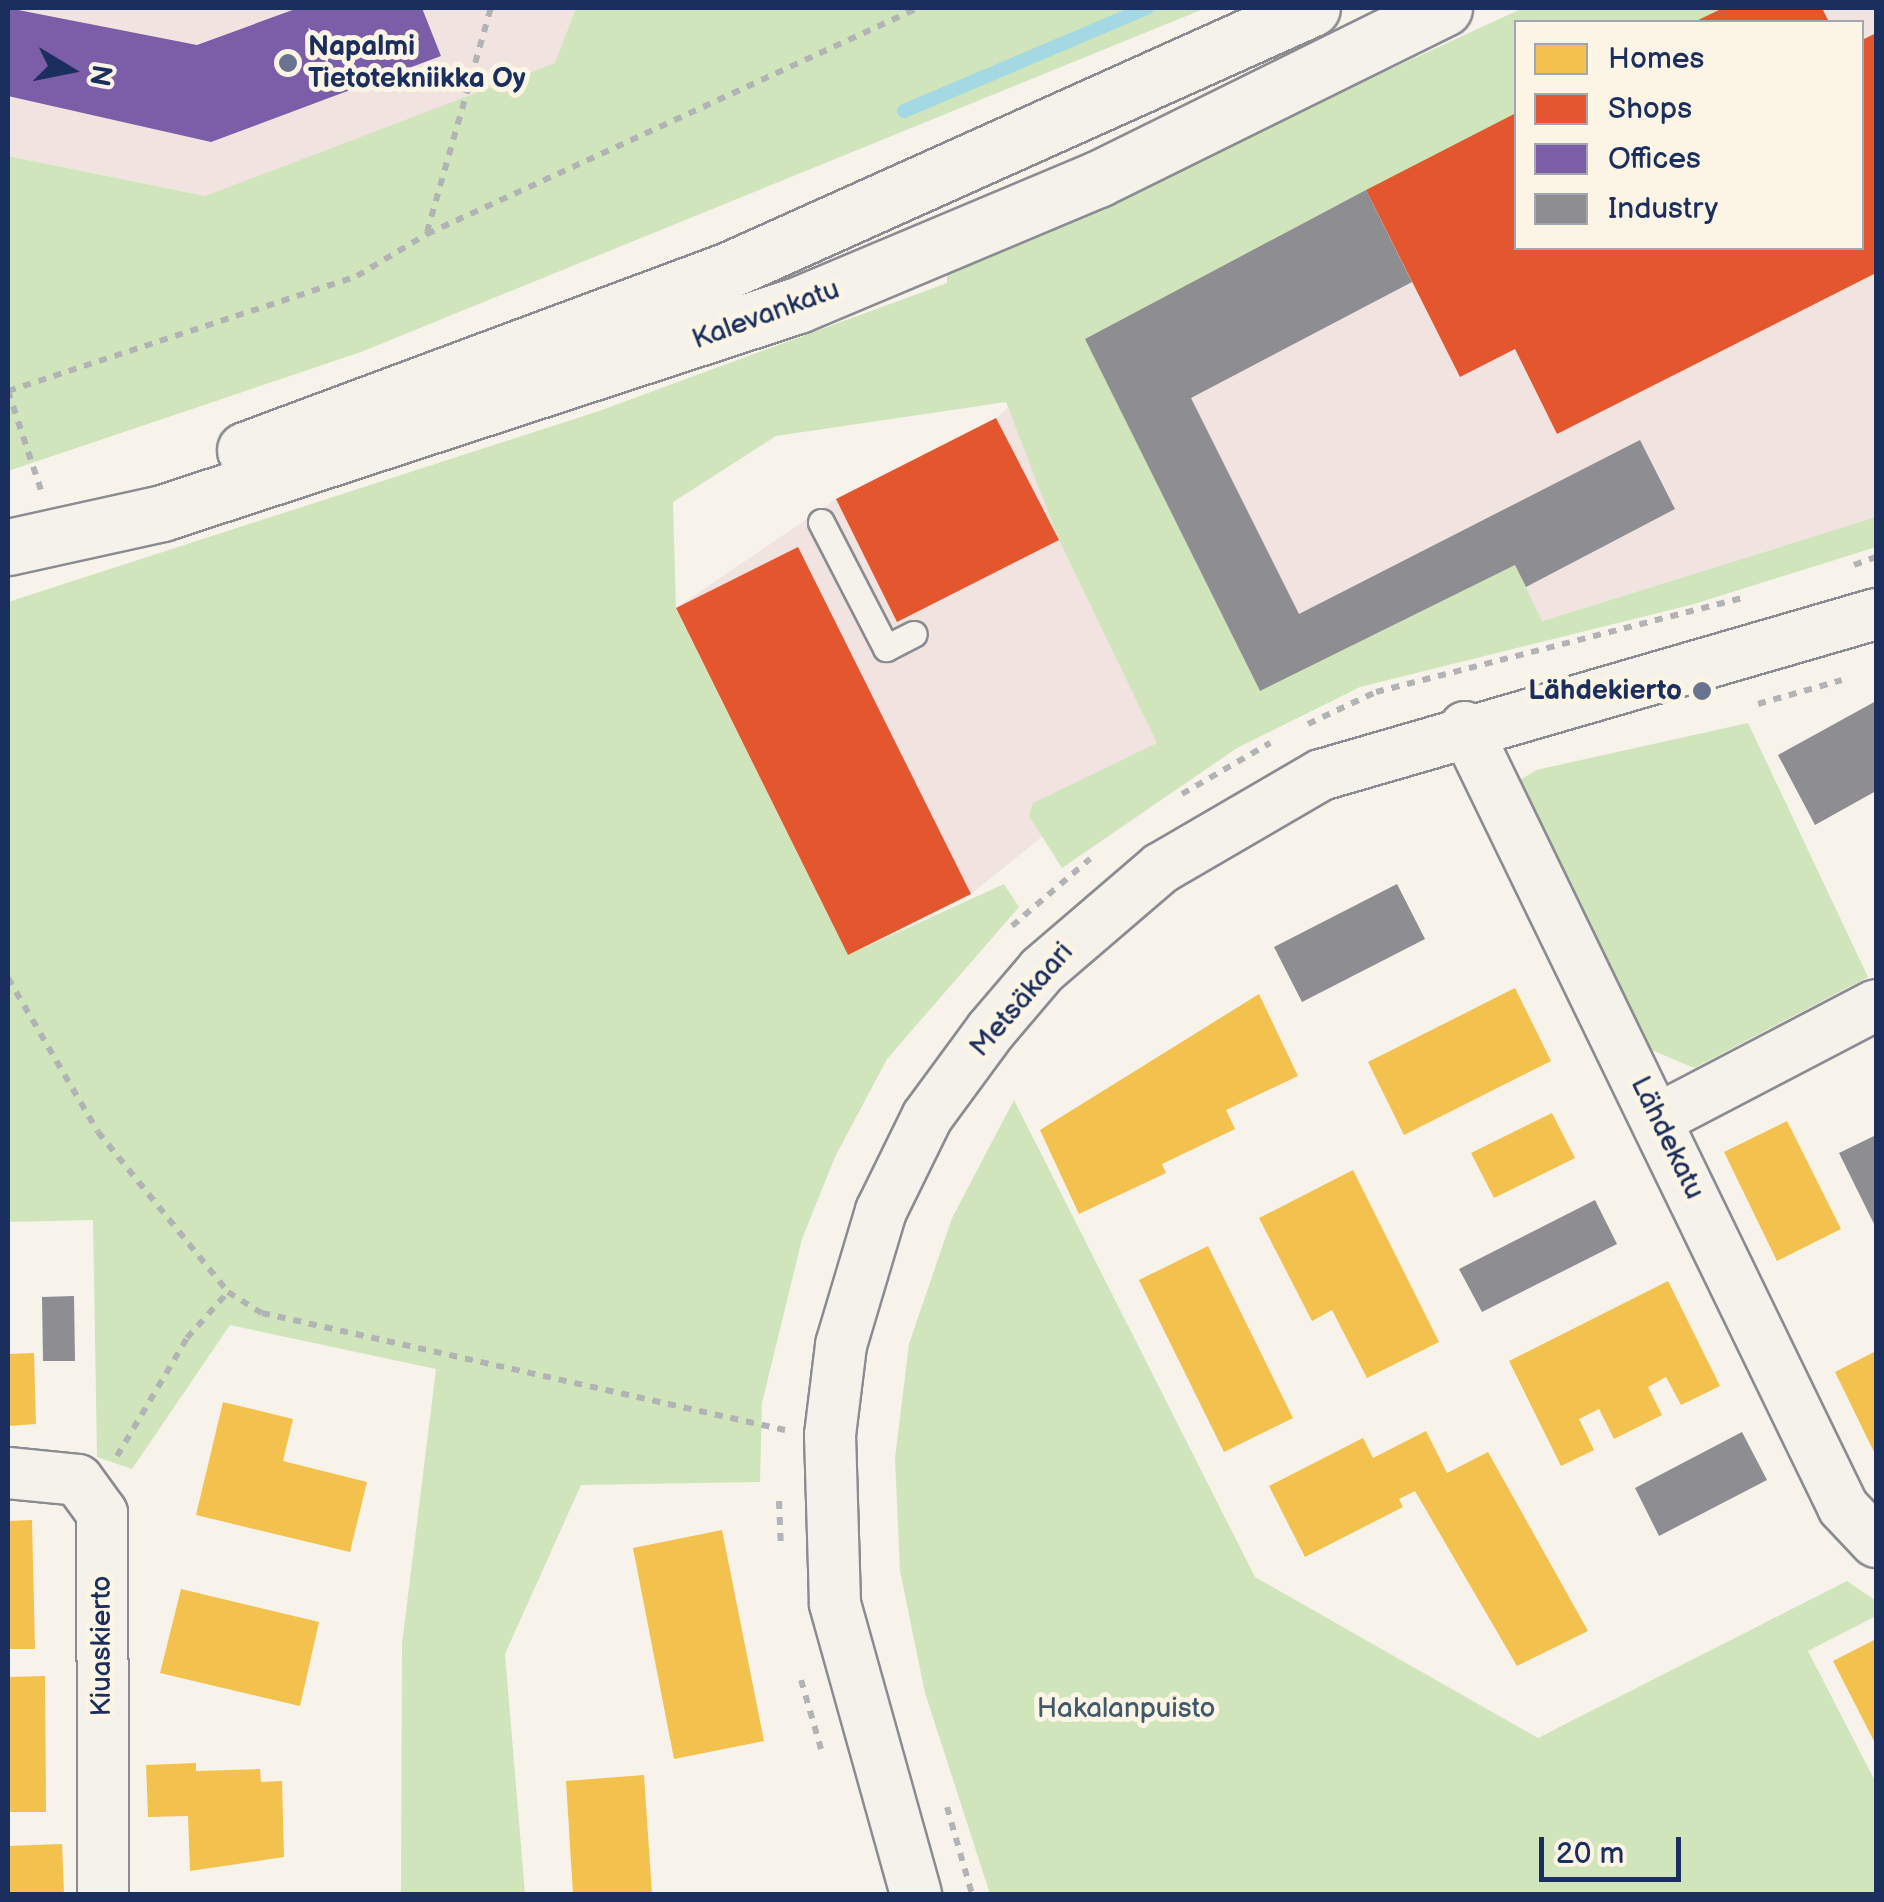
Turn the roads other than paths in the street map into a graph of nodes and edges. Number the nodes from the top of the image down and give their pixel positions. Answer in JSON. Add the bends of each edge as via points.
{"nodes":[{"id":1,"x":1312,"y":8,"type":"edge"},
{"id":2,"x":1444,"y":8,"type":"edge"},
{"id":3,"x":822,"y":522,"type":"dead end"},
{"id":4,"x":32,"y":540,"type":"edge"},
{"id":5,"x":1876,"y":614,"type":"edge"},
{"id":6,"x":914,"y":634,"type":"dead end"},
{"id":7,"x":1465,"y":726,"type":"junction"},
{"id":8,"x":1876,"y":1006,"type":"edge"},
{"id":9,"x":1658,"y":1119,"type":"junction"},
{"id":10,"x":8,"y":1472,"type":"edge"},
{"id":11,"x":1876,"y":1542,"type":"edge"},
{"id":12,"x":102,"y":1894,"type":"edge"},
{"id":13,"x":916,"y":1894,"type":"edge"}],
"edges":[{"from":1,"to":4,"type":"main road","name":"Kalevankatu","via":[[911,195],[495,360],[152,481]]},
{"from":2,"to":4,"type":"main road","name":"Kalevankatu","via":[[1098,178],[798,305],[162,513]]},
{"from":3,"to":6,"type":"lane","via":[[886,648]]},
{"from":5,"to":7,"type":"street","name":"Metsäkaari"},
{"from":7,"to":9,"type":"street","name":"Lähdekatu"},
{"from":7,"to":13,"type":"street","name":"Metsäkaari","via":[[1320,775],[1228,824],[1042,970],[927,1117],[882,1212],[841,1346],[830,1435],[835,1603]]},
{"from":8,"to":9,"type":"street"},
{"from":9,"to":11,"type":"street","name":"Lähdekatu","via":[[1844,1507]]},
{"from":10,"to":12,"type":"street","name":"Kiuaskierto","via":[[43,1471],[95,1492]]}]}
